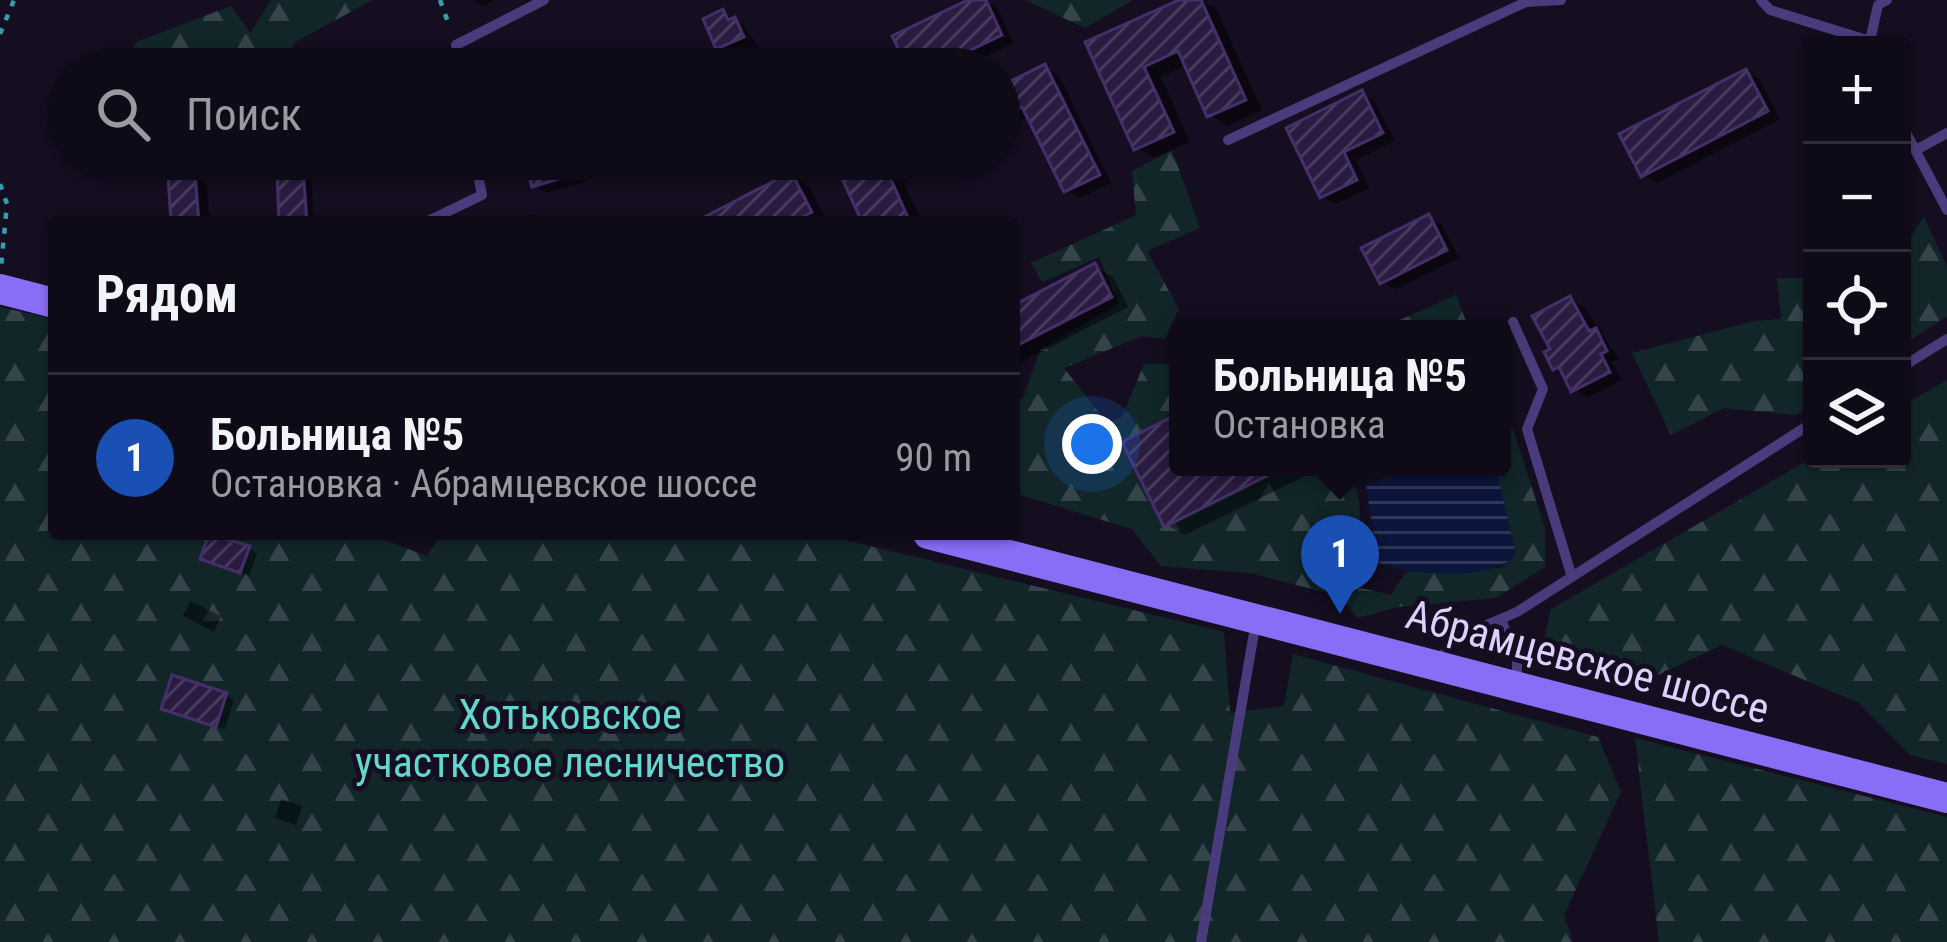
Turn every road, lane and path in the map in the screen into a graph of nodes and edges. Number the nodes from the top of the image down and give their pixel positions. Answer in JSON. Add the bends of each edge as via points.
{"nodes":[{"id":1,"x":14,"y":0,"type":"edge"},
{"id":2,"x":440,"y":0,"type":"edge"},
{"id":3,"x":544,"y":0,"type":"edge"},
{"id":4,"x":1561,"y":0,"type":"edge"},
{"id":5,"x":1761,"y":0,"type":"edge"},
{"id":6,"x":1888,"y":0,"type":"edge"},
{"id":7,"x":0,"y":34,"type":"edge"},
{"id":8,"x":1849,"y":36,"type":"edge"},
{"id":9,"x":1871,"y":36,"type":"edge"},
{"id":10,"x":455,"y":45,"type":"junction"},
{"id":11,"x":456,"y":48,"type":"edge"},
{"id":12,"x":1947,"y":133,"type":"edge"},
{"id":13,"x":1228,"y":140,"type":"dead end"},
{"id":14,"x":1911,"y":141,"type":"edge"},
{"id":15,"x":1916,"y":150,"type":"junction"},
{"id":16,"x":480,"y":180,"type":"edge"},
{"id":17,"x":0,"y":184,"type":"edge"},
{"id":18,"x":1947,"y":210,"type":"edge"},
{"id":19,"x":438,"y":216,"type":"edge"},
{"id":20,"x":0,"y":274,"type":"edge"},
{"id":21,"x":0,"y":289,"type":"edge"},
{"id":22,"x":48,"y":301,"type":"edge"},
{"id":23,"x":1513,"y":322,"type":"dead end"},
{"id":24,"x":1947,"y":339,"type":"edge"},
{"id":25,"x":1911,"y":361,"type":"edge"},
{"id":26,"x":1803,"y":429,"type":"edge"},
{"id":27,"x":951,"y":540,"type":"edge"},
{"id":28,"x":1571,"y":574,"type":"junction"},
{"id":29,"x":1501,"y":620,"type":"junction"},
{"id":30,"x":1256,"y":621,"type":"junction"},
{"id":31,"x":1438,"y":664,"type":"junction"},
{"id":32,"x":1516,"y":685,"type":"junction"},
{"id":33,"x":1947,"y":798,"type":"edge"},
{"id":34,"x":1201,"y":942,"type":"edge"}],
"edges":[{"from":1,"to":7,"type":"path"},
{"from":2,"to":10,"type":"path"},
{"from":3,"to":10,"type":"lane"},
{"from":4,"to":13,"type":"lane","via":[[1526,2]]},
{"from":5,"to":8,"type":"lane"},
{"from":6,"to":9,"type":"lane","via":[[1878,4]]},
{"from":10,"to":11,"type":"lane"},
{"from":12,"to":15,"type":"lane"},
{"from":14,"to":15,"type":"lane"},
{"from":15,"to":18,"type":"lane"},
{"from":16,"to":19,"type":"lane","via":[[482,195]]},
{"from":17,"to":20,"type":"path","via":[[7,204]]},
{"from":21,"to":22,"type":"street"},
{"from":23,"to":28,"type":"lane","via":[[1543,389],[1528,429]]},
{"from":24,"to":25,"type":"lane"},
{"from":26,"to":28,"type":"lane"},
{"from":27,"to":30,"type":"street","name":"Абрамцевское шоссе"},
{"from":28,"to":29,"type":"lane"},
{"from":29,"to":31,"type":"lane","via":[[1456,638]]},
{"from":29,"to":32,"type":"lane","via":[[1516,658]]},
{"from":30,"to":31,"type":"street","name":"Абрамцевское шоссе"},
{"from":30,"to":34,"type":"lane"},
{"from":31,"to":32,"type":"street","name":"Абрамцевское шоссе"},
{"from":32,"to":33,"type":"street","name":"Абрамцевское шоссе"}]}
